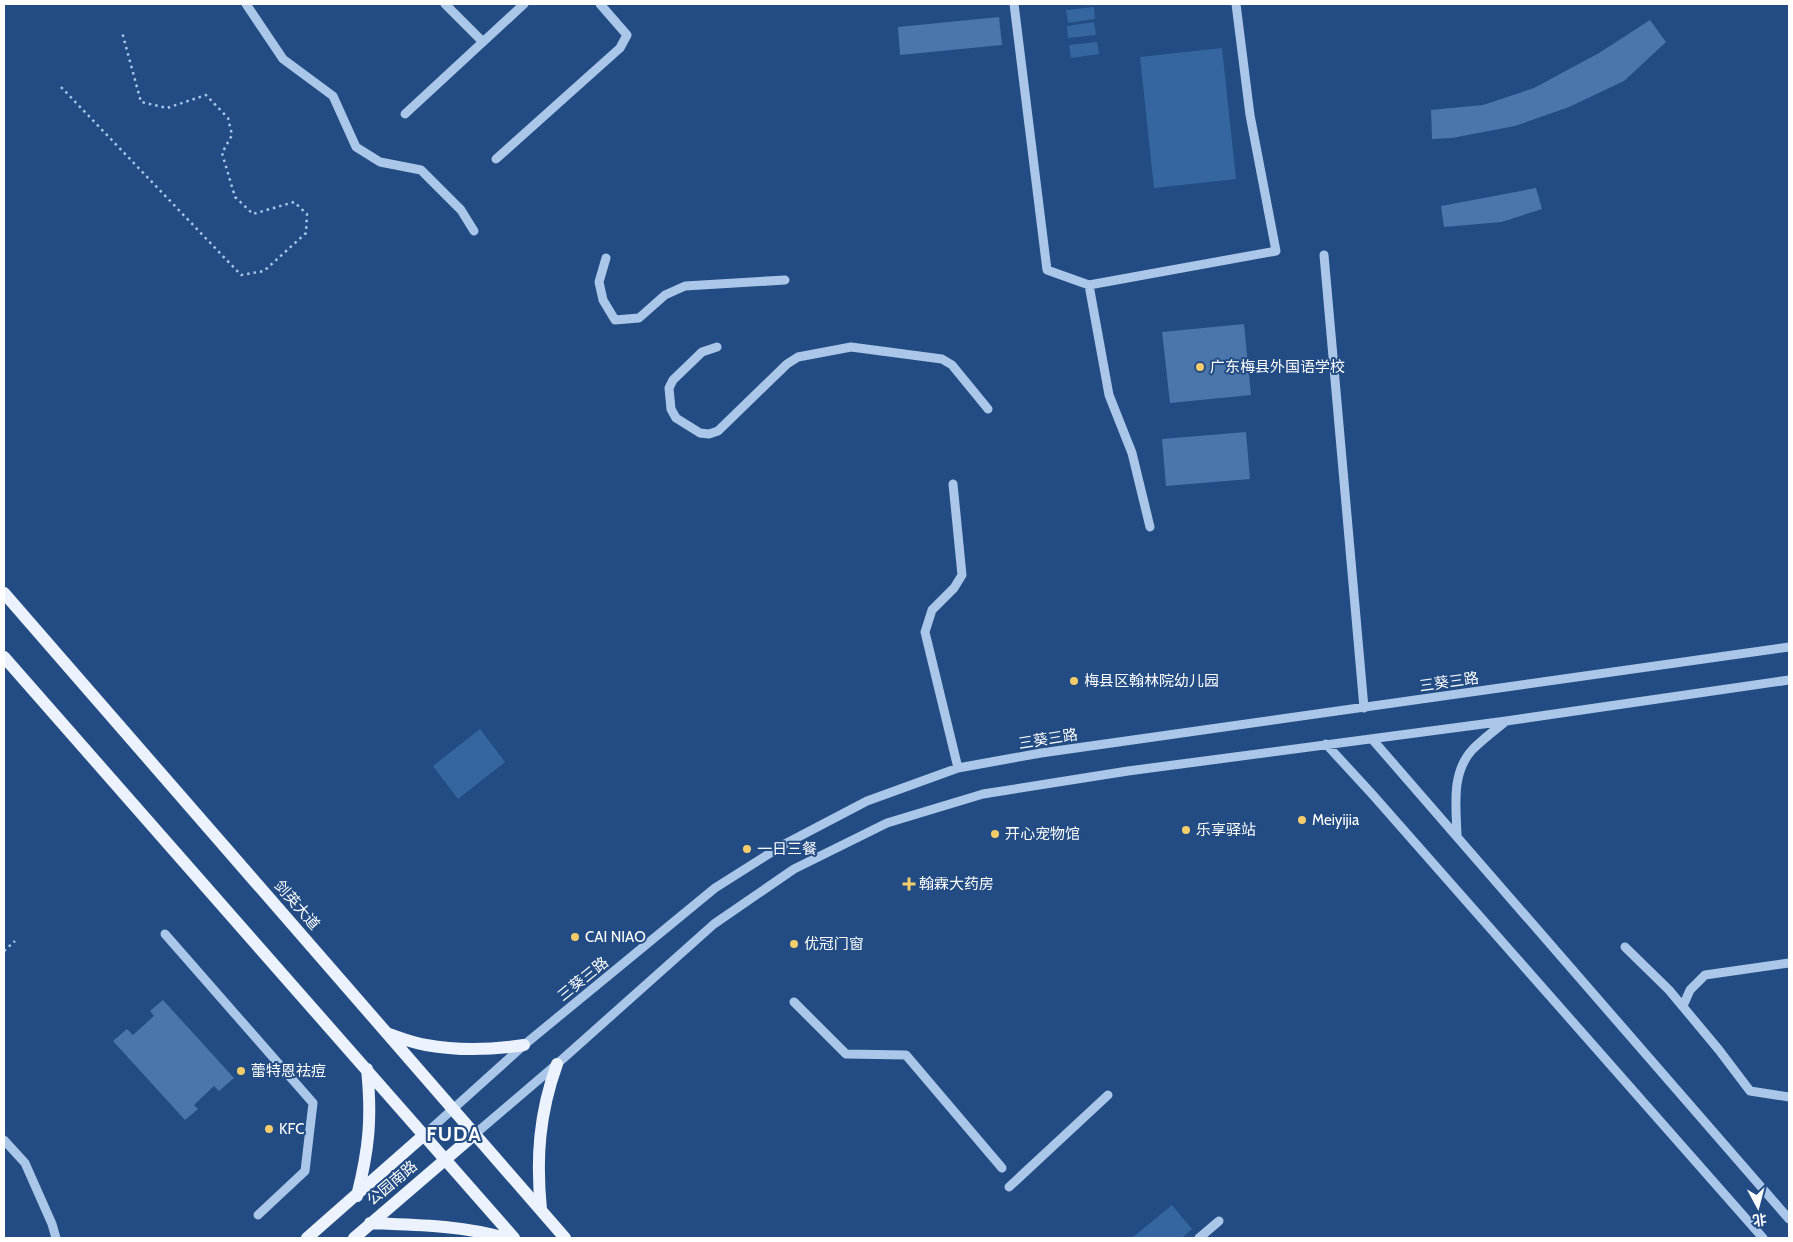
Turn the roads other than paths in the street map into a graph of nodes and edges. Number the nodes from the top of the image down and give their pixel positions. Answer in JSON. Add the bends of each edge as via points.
{"nodes":[{"id":1,"x":246,"y":4,"type":"edge"},
{"id":2,"x":445,"y":4,"type":"edge"},
{"id":3,"x":524,"y":4,"type":"edge"},
{"id":4,"x":600,"y":4,"type":"edge"},
{"id":5,"x":1014,"y":4,"type":"edge"},
{"id":6,"x":1236,"y":4,"type":"edge"},
{"id":7,"x":482,"y":42,"type":"junction"},
{"id":8,"x":405,"y":114,"type":"dead end"},
{"id":9,"x":496,"y":159,"type":"dead end"},
{"id":10,"x":474,"y":230,"type":"dead end"},
{"id":11,"x":1324,"y":255,"type":"dead end"},
{"id":12,"x":606,"y":258,"type":"dead end"},
{"id":13,"x":785,"y":280,"type":"dead end"},
{"id":14,"x":1089,"y":285,"type":"junction"},
{"id":15,"x":717,"y":347,"type":"dead end"},
{"id":16,"x":988,"y":409,"type":"dead end"},
{"id":17,"x":953,"y":484,"type":"dead end"},
{"id":18,"x":1150,"y":527,"type":"dead end"},
{"id":19,"x":4,"y":593,"type":"edge"},
{"id":20,"x":1789,"y":647,"type":"edge"},
{"id":21,"x":4,"y":656,"type":"edge"},
{"id":22,"x":1789,"y":680,"type":"edge"},
{"id":23,"x":1364,"y":708,"type":"junction"},
{"id":24,"x":1506,"y":721,"type":"junction"},
{"id":25,"x":1372,"y":739,"type":"junction"},
{"id":26,"x":1326,"y":744,"type":"junction"},
{"id":27,"x":958,"y":768,"type":"junction"},
{"id":28,"x":1456,"y":836,"type":"junction"},
{"id":29,"x":166,"y":934,"type":"dead end"},
{"id":30,"x":1625,"y":947,"type":"dead end"},
{"id":31,"x":1789,"y":963,"type":"edge"},
{"id":32,"x":794,"y":1002,"type":"dead end"},
{"id":33,"x":1683,"y":1006,"type":"junction"},
{"id":34,"x":388,"y":1033,"type":"junction"},
{"id":35,"x":524,"y":1045,"type":"junction"},
{"id":36,"x":557,"y":1064,"type":"junction"},
{"id":37,"x":367,"y":1070,"type":"junction"},
{"id":38,"x":1108,"y":1095,"type":"dead end"},
{"id":39,"x":1789,"y":1096,"type":"edge"},
{"id":40,"x":453,"y":1108,"type":"junction"},
{"id":41,"x":475,"y":1134,"type":"junction"},
{"id":42,"x":424,"y":1135,"type":"junction"},
{"id":43,"x":4,"y":1140,"type":"edge"},
{"id":44,"x":445,"y":1159,"type":"junction"},
{"id":45,"x":1002,"y":1168,"type":"dead end"},
{"id":46,"x":1009,"y":1187,"type":"dead end"},
{"id":47,"x":357,"y":1196,"type":"junction"},
{"id":48,"x":541,"y":1210,"type":"junction"},
{"id":49,"x":258,"y":1215,"type":"dead end"},
{"id":50,"x":1789,"y":1218,"type":"edge"},
{"id":51,"x":1220,"y":1221,"type":"dead end"},
{"id":52,"x":370,"y":1223,"type":"junction"},
{"id":53,"x":56,"y":1238,"type":"edge"},
{"id":54,"x":307,"y":1238,"type":"edge"},
{"id":55,"x":354,"y":1238,"type":"edge"},
{"id":56,"x":505,"y":1238,"type":"edge"},
{"id":57,"x":514,"y":1238,"type":"edge"},
{"id":58,"x":566,"y":1238,"type":"edge"},
{"id":59,"x":1199,"y":1238,"type":"edge"},
{"id":60,"x":1762,"y":1238,"type":"edge"}],
"edges":[{"from":1,"to":10,"type":"street","via":[[283,59],[333,96],[356,147],[380,162],[421,170],[461,210]]},
{"from":2,"to":7,"type":"street"},
{"from":3,"to":7,"type":"street"},
{"from":4,"to":9,"type":"street","via":[[628,35],[620,48]]},
{"from":5,"to":14,"type":"street","via":[[1047,270]]},
{"from":6,"to":14,"type":"street","via":[[1250,115],[1276,251]]},
{"from":7,"to":8,"type":"street"},
{"from":11,"to":23,"type":"street"},
{"from":12,"to":13,"type":"street","via":[[599,282],[603,300],[615,320],[639,318],[665,295],[685,286]]},
{"from":14,"to":18,"type":"street","via":[[1109,395],[1132,452]]},
{"from":15,"to":16,"type":"street","via":[[702,352],[669,388],[671,409],[676,418],[700,433],[718,431],[798,357],[851,346],[942,359],[952,365]]},
{"from":17,"to":27,"type":"street","via":[[962,575],[932,610],[925,632]]},
{"from":19,"to":34,"type":"main road","name":"剑英大道"},
{"from":20,"to":23,"type":"street","name":"三葵三路"},
{"from":21,"to":37,"type":"main road"},
{"from":22,"to":24,"type":"street"},
{"from":23,"to":27,"type":"street","name":"三葵三路","via":[[1041,753]]},
{"from":24,"to":25,"type":"street"},
{"from":24,"to":28,"type":"street","via":[[1472,750],[1458,772]]},
{"from":25,"to":26,"type":"street"},
{"from":25,"to":28,"type":"street"},
{"from":26,"to":36,"type":"street","via":[[1128,770],[983,794],[887,823],[794,870],[714,924]]},
{"from":26,"to":60,"type":"street"},
{"from":27,"to":35,"type":"street","name":"三葵三路","via":[[867,801],[783,844],[715,888]]},
{"from":28,"to":50,"type":"street"},
{"from":29,"to":49,"type":"street","via":[[313,1102],[306,1171]]},
{"from":30,"to":33,"type":"street"},
{"from":31,"to":33,"type":"street","via":[[1705,975],[1690,990]]},
{"from":32,"to":45,"type":"street","via":[[846,1054],[906,1055]]},
{"from":33,"to":39,"type":"street","via":[[1750,1091]]},
{"from":34,"to":35,"type":"main road","via":[[424,1045],[457,1048],[494,1049]]},
{"from":34,"to":40,"type":"main road","name":"剑英大道"},
{"from":35,"to":40,"type":"street","name":"三葵三路"},
{"from":36,"to":41,"type":"street"},
{"from":36,"to":48,"type":"main road","via":[[547,1091],[540,1135]]},
{"from":37,"to":42,"type":"main road"},
{"from":37,"to":47,"type":"main road","via":[[369,1132]]},
{"from":38,"to":46,"type":"street"},
{"from":40,"to":41,"type":"main road","name":"剑英大道"},
{"from":40,"to":42,"type":"street","name":"三葵三路"},
{"from":41,"to":44,"type":"main road","name":"公园南路"},
{"from":41,"to":48,"type":"main road","name":"剑英大道"},
{"from":42,"to":44,"type":"main road"},
{"from":42,"to":47,"type":"main road","name":"公园南路"},
{"from":43,"to":53,"type":"street","via":[[25,1163]]},
{"from":44,"to":52,"type":"main road","name":"公园南路"},
{"from":44,"to":57,"type":"main road"},
{"from":47,"to":54,"type":"main road","name":"公园南路"},
{"from":48,"to":58,"type":"main road","name":"剑英大道"},
{"from":51,"to":59,"type":"street"},
{"from":52,"to":55,"type":"main road","name":"公园南路"},
{"from":52,"to":56,"type":"main road","via":[[438,1226]]}]}
